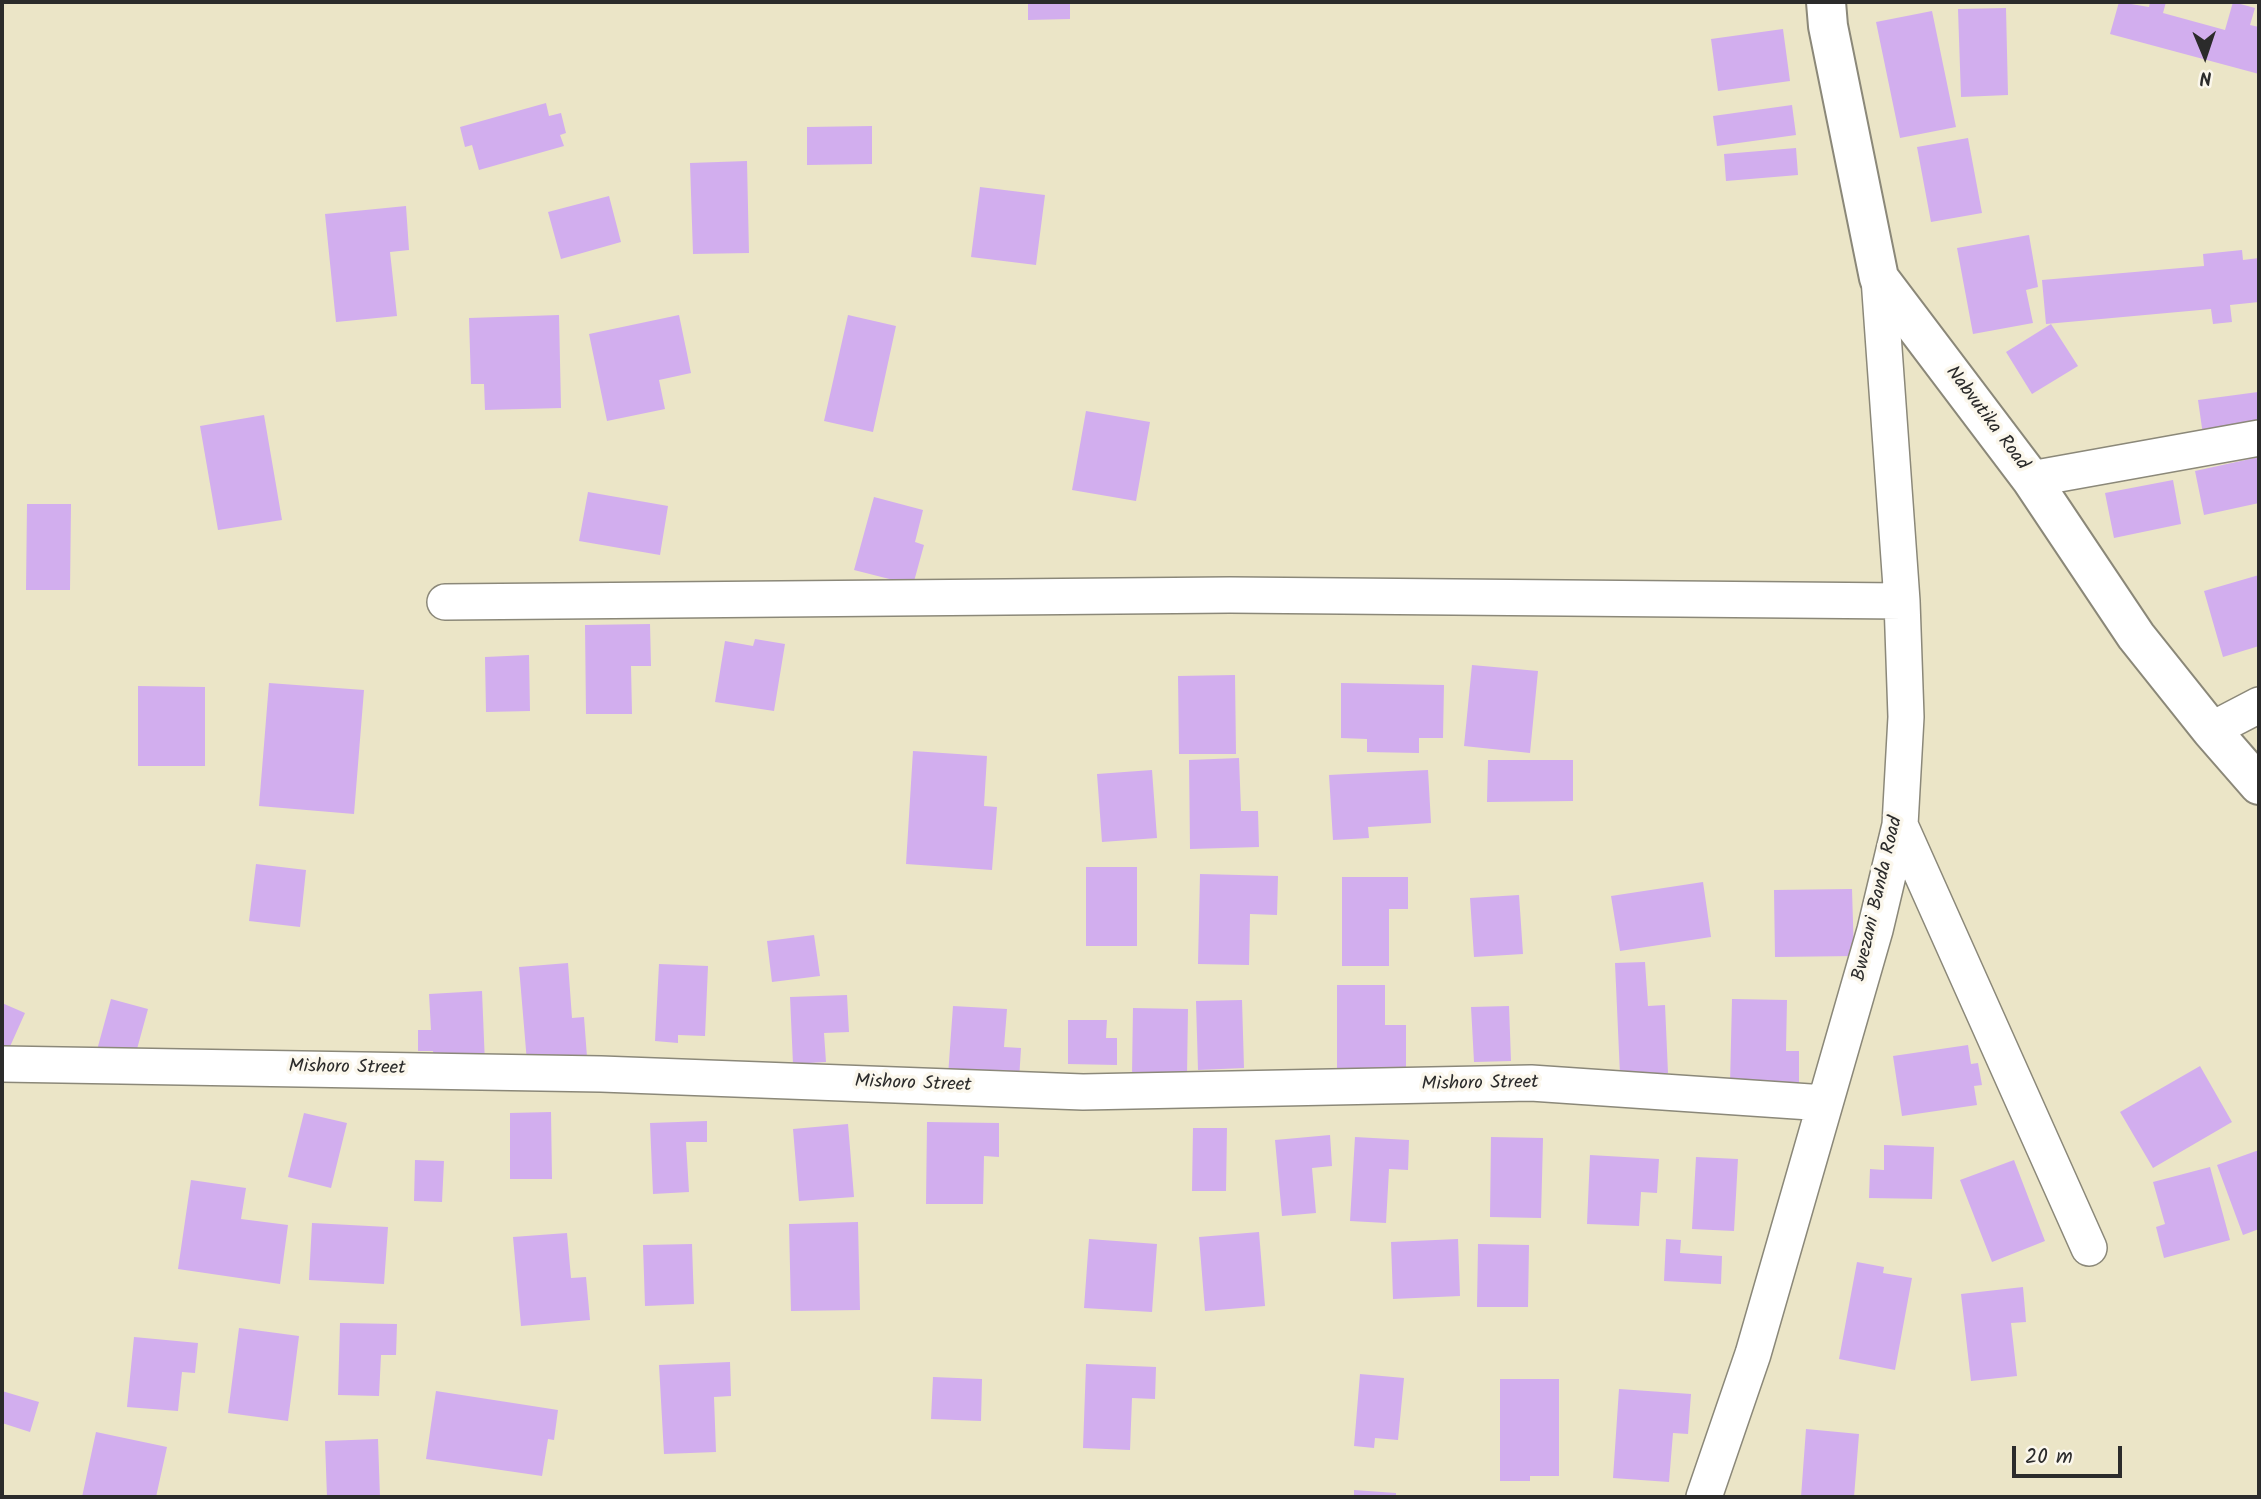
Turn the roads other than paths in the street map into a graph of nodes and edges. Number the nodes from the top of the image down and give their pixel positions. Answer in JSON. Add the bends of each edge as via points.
{"nodes":[{"id":1,"x":1826,"y":2,"type":"edge"},
{"id":2,"x":1879,"y":278,"type":"junction"},
{"id":3,"x":2259,"y":438,"type":"edge"},
{"id":4,"x":2031,"y":479,"type":"junction"},
{"id":5,"x":1902,"y":601,"type":"junction"},
{"id":6,"x":445,"y":602,"type":"dead end"},
{"id":7,"x":2259,"y":705,"type":"edge"},
{"id":8,"x":2211,"y":730,"type":"junction"},
{"id":9,"x":2259,"y":785,"type":"edge"},
{"id":10,"x":1900,"y":825,"type":"junction"},
{"id":11,"x":2,"y":1064,"type":"edge"},
{"id":12,"x":1825,"y":1102,"type":"junction"},
{"id":13,"x":2089,"y":1248,"type":"dead end"},
{"id":14,"x":1704,"y":1497,"type":"edge"}],
"edges":[{"from":1,"to":2,"type":"street","name":"Nabvutika Road"},
{"from":2,"to":4,"type":"street","name":"Nabvutika Road"},
{"from":2,"to":5,"type":"street","name":"Bwezani Banda Road"},
{"from":3,"to":4,"type":"street"},
{"from":4,"to":8,"type":"street","name":"Nabvutika Road","via":[[2136,636]]},
{"from":5,"to":6,"type":"street","via":[[1230,595]]},
{"from":5,"to":10,"type":"street","name":"Bwezani Banda Road","via":[[1906,717]]},
{"from":7,"to":8,"type":"street"},
{"from":8,"to":9,"type":"street","name":"Nabvutika Road"},
{"from":10,"to":12,"type":"street","name":"Bwezani Banda Road"},
{"from":10,"to":13,"type":"street"},
{"from":11,"to":12,"type":"street","name":"Mishoro Street","via":[[601,1074],[1083,1092],[1531,1083]]},
{"from":12,"to":14,"type":"street","name":"Bwezani Banda Road","via":[[1753,1354]]}]}
